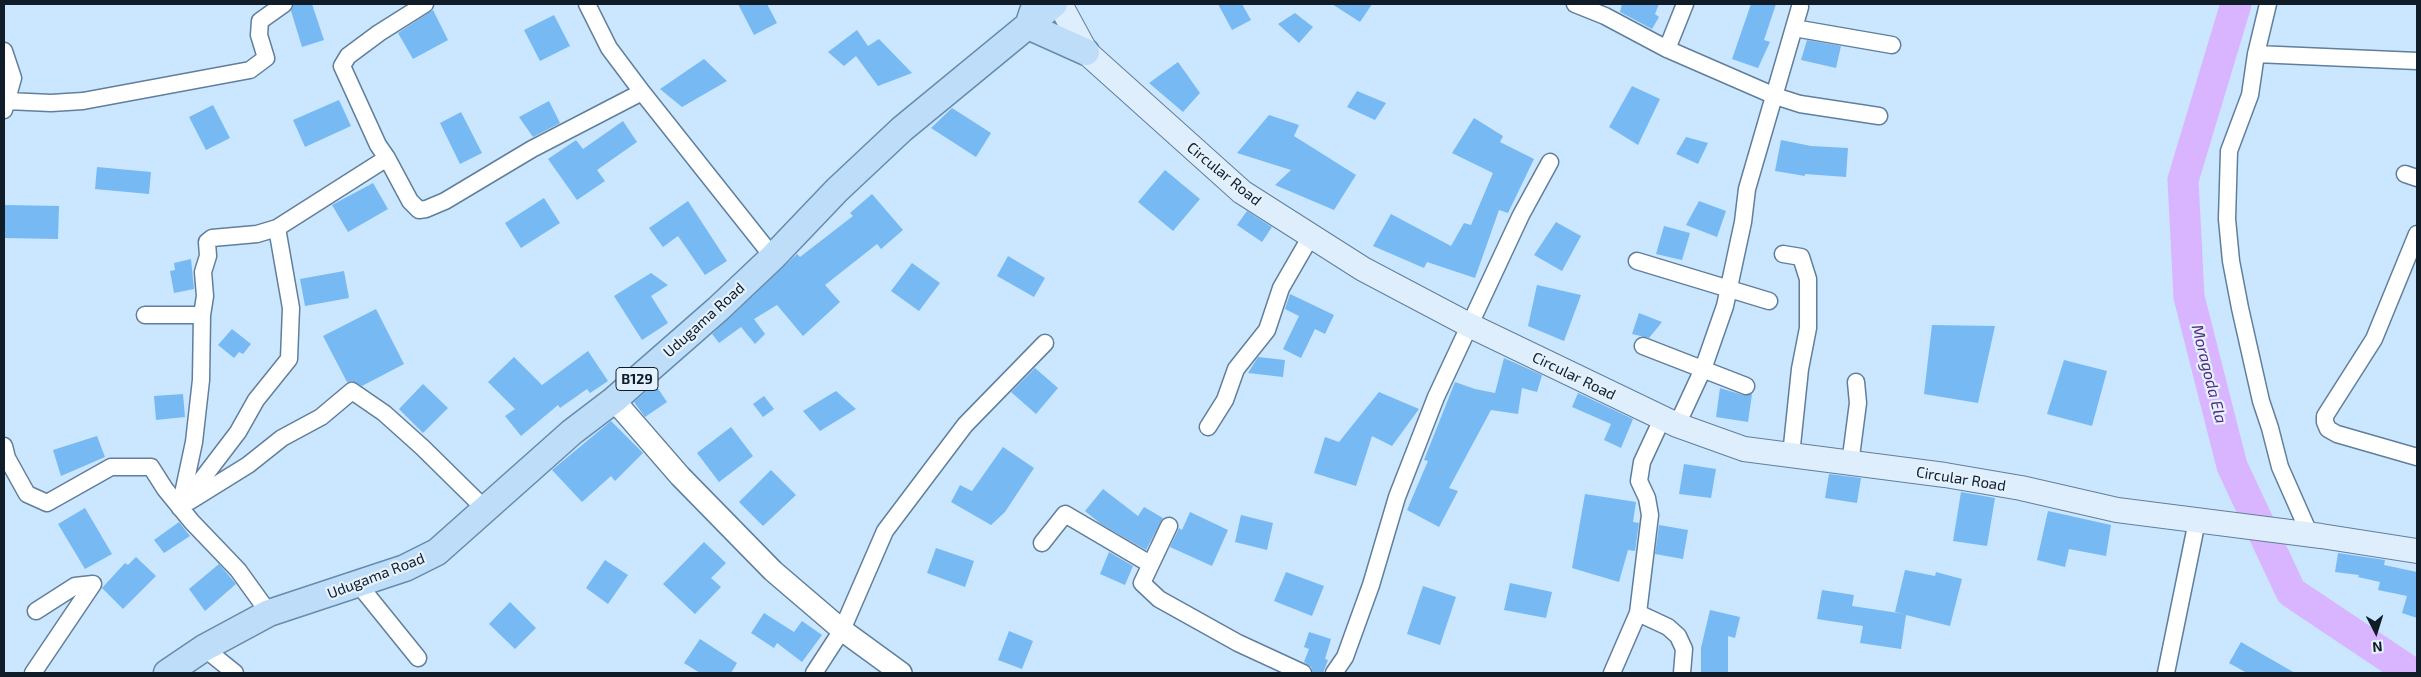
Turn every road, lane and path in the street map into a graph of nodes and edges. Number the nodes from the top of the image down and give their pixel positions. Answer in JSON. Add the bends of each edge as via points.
{"nodes":[{"id":1,"x":284,"y":4,"type":"edge"},
{"id":2,"x":425,"y":4,"type":"edge"},
{"id":3,"x":587,"y":4,"type":"edge"},
{"id":4,"x":1054,"y":4,"type":"edge"},
{"id":5,"x":1060,"y":4,"type":"edge"},
{"id":6,"x":1575,"y":4,"type":"edge"},
{"id":7,"x":1685,"y":4,"type":"edge"},
{"id":8,"x":2268,"y":4,"type":"edge"},
{"id":9,"x":1800,"y":7,"type":"dead end"},
{"id":10,"x":1031,"y":15,"type":"edge"},
{"id":11,"x":1798,"y":29,"type":"junction"},
{"id":12,"x":1892,"y":45,"type":"dead end"},
{"id":13,"x":1667,"y":49,"type":"junction"},
{"id":14,"x":4,"y":51,"type":"edge"},
{"id":15,"x":1086,"y":52,"type":"junction"},
{"id":16,"x":2256,"y":54,"type":"junction"},
{"id":17,"x":2417,"y":62,"type":"edge"},
{"id":18,"x":642,"y":92,"type":"junction"},
{"id":19,"x":1775,"y":96,"type":"junction"},
{"id":20,"x":5,"y":105,"type":"edge"},
{"id":21,"x":1879,"y":116,"type":"dead end"},
{"id":22,"x":387,"y":158,"type":"junction"},
{"id":23,"x":1550,"y":162,"type":"dead end"},
{"id":24,"x":277,"y":228,"type":"junction"},
{"id":25,"x":2417,"y":234,"type":"edge"},
{"id":26,"x":1311,"y":236,"type":"junction"},
{"id":27,"x":1784,"y":254,"type":"dead end"},
{"id":28,"x":773,"y":257,"type":"junction"},
{"id":29,"x":1637,"y":261,"type":"dead end"},
{"id":30,"x":1730,"y":289,"type":"junction"},
{"id":31,"x":1769,"y":301,"type":"dead end"},
{"id":32,"x":145,"y":314,"type":"dead end"},
{"id":33,"x":202,"y":315,"type":"junction"},
{"id":34,"x":1469,"y":325,"type":"junction"},
{"id":35,"x":1046,"y":343,"type":"dead end"},
{"id":36,"x":1643,"y":346,"type":"dead end"},
{"id":37,"x":1702,"y":369,"type":"junction"},
{"id":38,"x":1856,"y":382,"type":"dead end"},
{"id":39,"x":1746,"y":386,"type":"dead end"},
{"id":40,"x":614,"y":400,"type":"junction"},
{"id":41,"x":1669,"y":422,"type":"junction"},
{"id":42,"x":1208,"y":428,"type":"dead end"},
{"id":43,"x":4,"y":446,"type":"edge"},
{"id":44,"x":1791,"y":455,"type":"junction"},
{"id":45,"x":2417,"y":457,"type":"edge"},
{"id":46,"x":1850,"y":464,"type":"junction"},
{"id":47,"x":180,"y":508,"type":"junction"},
{"id":48,"x":486,"y":510,"type":"junction"},
{"id":49,"x":2197,"y":521,"type":"junction"},
{"id":50,"x":1169,"y":526,"type":"dead end"},
{"id":51,"x":2315,"y":535,"type":"junction"},
{"id":52,"x":1042,"y":543,"type":"dead end"},
{"id":53,"x":2417,"y":551,"type":"edge"},
{"id":54,"x":1150,"y":564,"type":"junction"},
{"id":55,"x":359,"y":585,"type":"junction"},
{"id":56,"x":36,"y":611,"type":"dead end"},
{"id":57,"x":1638,"y":613,"type":"junction"},
{"id":58,"x":269,"y":614,"type":"junction"},
{"id":59,"x":842,"y":630,"type":"junction"},
{"id":60,"x":204,"y":648,"type":"junction"},
{"id":61,"x":418,"y":658,"type":"dead end"},
{"id":62,"x":33,"y":673,"type":"edge"},
{"id":63,"x":167,"y":673,"type":"edge"},
{"id":64,"x":235,"y":673,"type":"edge"},
{"id":65,"x":814,"y":673,"type":"edge"},
{"id":66,"x":901,"y":673,"type":"edge"},
{"id":67,"x":1303,"y":673,"type":"edge"},
{"id":68,"x":1334,"y":673,"type":"edge"},
{"id":69,"x":1612,"y":673,"type":"edge"},
{"id":70,"x":1682,"y":673,"type":"edge"},
{"id":71,"x":2166,"y":673,"type":"edge"}],
"edges":[{"from":1,"to":20,"type":"street","via":[[260,21],[259,35],[266,58],[250,70],[83,101]]},
{"from":2,"to":22,"type":"street","via":[[365,43],[348,56],[342,66]]},
{"from":3,"to":18,"type":"street","via":[[609,48]]},
{"from":4,"to":10,"type":"main road","name":"Udugama Road","number":"B129"},
{"from":5,"to":15,"type":"main road","name":"Circular Road"},
{"from":6,"to":13,"type":"street"},
{"from":7,"to":13,"type":"street"},
{"from":8,"to":16,"type":"street"},
{"from":9,"to":11,"type":"street"},
{"from":10,"to":15,"type":"main road"},
{"from":10,"to":28,"type":"main road","name":"Udugama Road","number":"B129","via":[[836,190]]},
{"from":11,"to":12,"type":"street"},
{"from":11,"to":19,"type":"street"},
{"from":13,"to":19,"type":"street"},
{"from":14,"to":20,"type":"street","via":[[13,78]]},
{"from":15,"to":26,"type":"main road","name":"Circular Road","via":[[1242,192]]},
{"from":16,"to":17,"type":"street"},
{"from":16,"to":51,"type":"street","via":[[2250,95],[2229,151],[2227,219],[2231,261],[2261,401],[2280,468]]},
{"from":18,"to":22,"type":"street","via":[[426,209],[419,210],[410,201]]},
{"from":18,"to":28,"type":"street"},
{"from":19,"to":21,"type":"street","via":[[1800,104]]},
{"from":19,"to":30,"type":"street","via":[[1747,189]]},
{"from":22,"to":24,"type":"street"},
{"from":23,"to":34,"type":"street"},
{"from":24,"to":33,"type":"street","via":[[257,234],[212,238],[207,242]]},
{"from":24,"to":47,"type":"street","via":[[291,308],[289,359]]},
{"from":25,"to":45,"type":"street","via":[[2374,339],[2325,416],[2325,422],[2328,429],[2338,434]]},
{"from":26,"to":34,"type":"main road","name":"Circular Road","via":[[1363,269]]},
{"from":26,"to":42,"type":"street","via":[[1281,288],[1267,330],[1236,369],[1225,400]]},
{"from":27,"to":44,"type":"street","via":[[1801,257],[1808,279],[1808,328]]},
{"from":28,"to":40,"type":"main road","name":"Udugama Road","number":"B129"},
{"from":29,"to":30,"type":"street"},
{"from":30,"to":31,"type":"street"},
{"from":30,"to":37,"type":"street"},
{"from":32,"to":33,"type":"street"},
{"from":33,"to":47,"type":"street","via":[[201,380],[194,442]]},
{"from":34,"to":41,"type":"main road","name":"Circular Road"},
{"from":34,"to":68,"type":"street","via":[[1429,415],[1398,496],[1371,585],[1344,657]]},
{"from":35,"to":59,"type":"street","via":[[965,425],[885,531]]},
{"from":36,"to":37,"type":"street"},
{"from":37,"to":39,"type":"street"},
{"from":37,"to":41,"type":"street"},
{"from":38,"to":46,"type":"street","via":[[1858,403]]},
{"from":40,"to":48,"type":"main road","name":"Udugama Road","number":"B129","via":[[572,432]]},
{"from":40,"to":59,"type":"street","via":[[736,535]]},
{"from":41,"to":44,"type":"main road","name":"Circular Road","via":[[1744,450]]},
{"from":41,"to":57,"type":"street","via":[[1642,462],[1640,481],[1650,516]]},
{"from":43,"to":47,"type":"street","via":[[27,494],[47,503],[110,466],[151,467]]},
{"from":44,"to":46,"type":"main road","name":"Circular Road"},
{"from":46,"to":49,"type":"main road","name":"Circular Road","via":[[1945,475],[2117,510]]},
{"from":47,"to":48,"type":"street","via":[[282,438],[321,417],[352,391],[384,413]]},
{"from":47,"to":58,"type":"street","via":[[238,570]]},
{"from":48,"to":55,"type":"main road","name":"Udugama Road","number":"B129","via":[[437,552],[420,562]]},
{"from":49,"to":51,"type":"main road","name":"Circular Road"},
{"from":49,"to":71,"type":"street"},
{"from":50,"to":54,"type":"street"},
{"from":51,"to":53,"type":"main road","name":"Circular Road"},
{"from":52,"to":54,"type":"street","via":[[1065,514]]},
{"from":54,"to":67,"type":"street","via":[[1142,583],[1159,599],[1238,643]]},
{"from":55,"to":58,"type":"main road","name":"Udugama Road","number":"B129"},
{"from":55,"to":61,"type":"street"},
{"from":56,"to":62,"type":"street","via":[[75,586],[93,584]]},
{"from":57,"to":69,"type":"street"},
{"from":57,"to":70,"type":"street","via":[[1668,626],[1678,636],[1684,649]]},
{"from":58,"to":60,"type":"main road","name":"Udugama Road","number":"B129"},
{"from":59,"to":65,"type":"street"},
{"from":59,"to":66,"type":"street"},
{"from":60,"to":63,"type":"main road","name":"Udugama Road","number":"B129"},
{"from":60,"to":64,"type":"street"}]}
